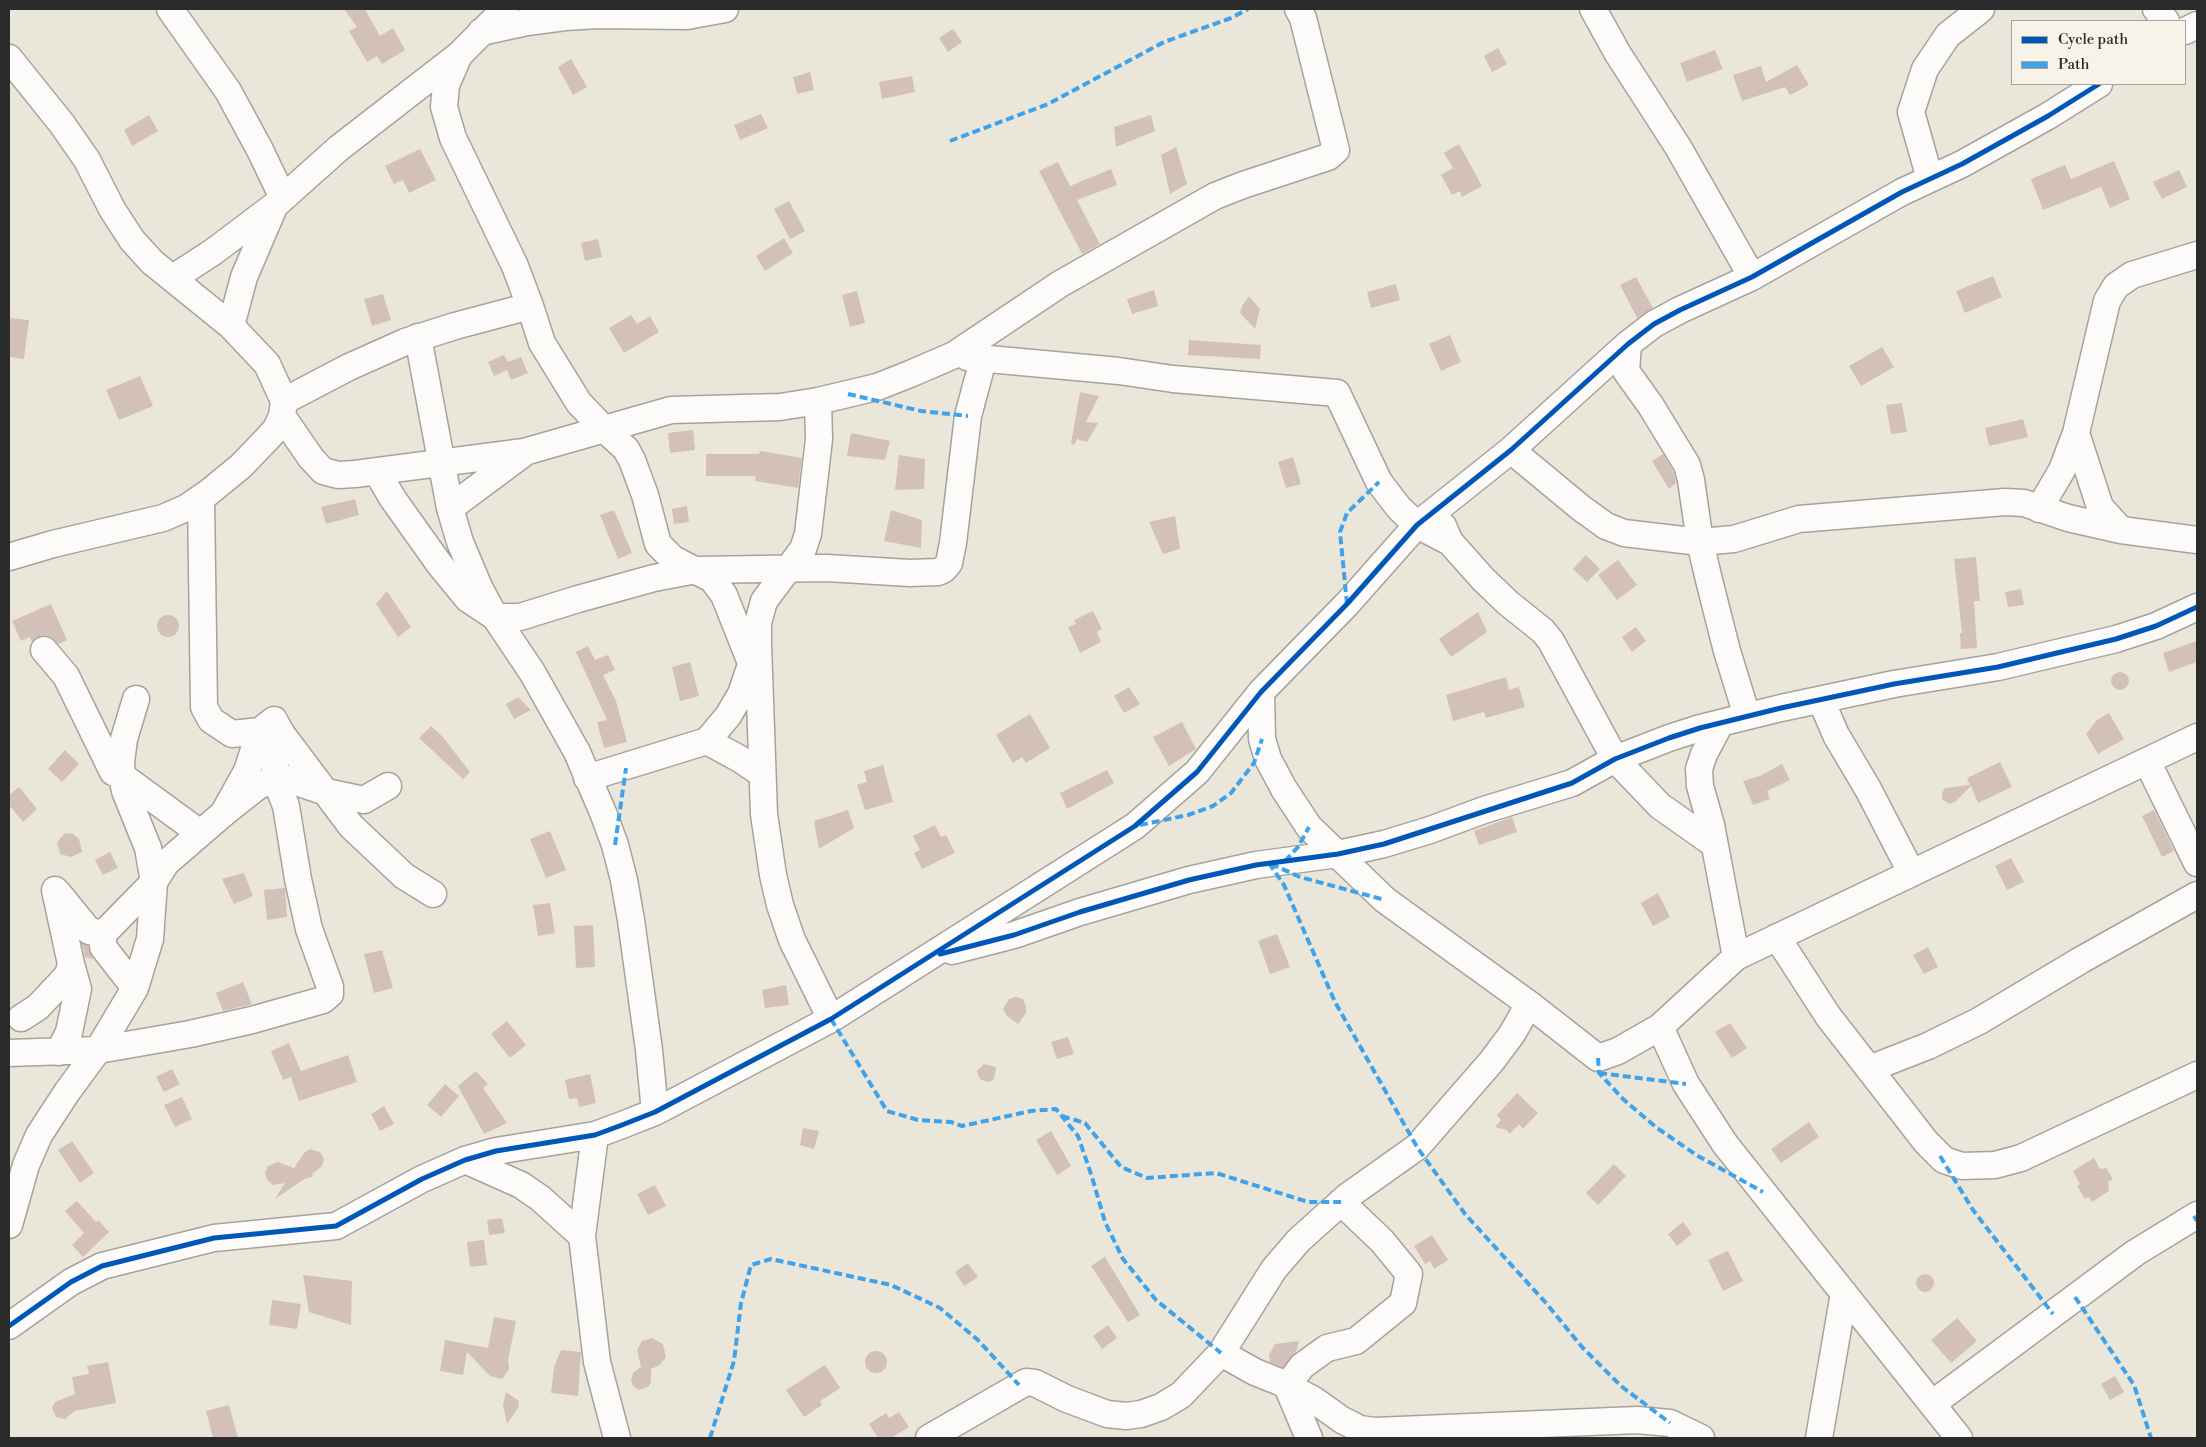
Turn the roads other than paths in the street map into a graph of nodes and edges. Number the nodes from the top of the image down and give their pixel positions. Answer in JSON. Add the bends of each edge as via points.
{"nodes":[{"id":1,"x":170,"y":9,"type":"edge"},
{"id":2,"x":505,"y":9,"type":"edge"},
{"id":3,"x":725,"y":9,"type":"edge"},
{"id":4,"x":1593,"y":9,"type":"edge"},
{"id":5,"x":1981,"y":9,"type":"edge"},
{"id":6,"x":2156,"y":9,"type":"edge"},
{"id":7,"x":596,"y":12,"type":"edge"},
{"id":8,"x":1304,"y":12,"type":"edge"},
{"id":9,"x":2165,"y":20,"type":"edge"},
{"id":10,"x":481,"y":32,"type":"junction"},
{"id":11,"x":459,"y":55,"type":"junction"},
{"id":12,"x":10,"y":61,"type":"edge"},
{"id":13,"x":2097,"y":85,"type":"edge"},
{"id":14,"x":1930,"y":179,"type":"junction"},
{"id":15,"x":278,"y":202,"type":"junction"},
{"id":16,"x":2197,"y":255,"type":"edge"},
{"id":17,"x":1752,"y":277,"type":"junction"},
{"id":18,"x":173,"y":278,"type":"junction"},
{"id":19,"x":530,"y":306,"type":"junction"},
{"id":20,"x":231,"y":326,"type":"junction"},
{"id":21,"x":418,"y":337,"type":"junction"},
{"id":22,"x":1628,"y":344,"type":"junction"},
{"id":23,"x":954,"y":355,"type":"junction"},
{"id":24,"x":983,"y":360,"type":"junction"},
{"id":25,"x":818,"y":401,"type":"junction"},
{"id":26,"x":283,"y":408,"type":"junction"},
{"id":27,"x":604,"y":430,"type":"junction"},
{"id":28,"x":2076,"y":433,"type":"junction"},
{"id":29,"x":1511,"y":450,"type":"junction"},
{"id":30,"x":524,"y":452,"type":"junction"},
{"id":31,"x":441,"y":463,"type":"junction"},
{"id":32,"x":377,"y":472,"type":"junction"},
{"id":33,"x":201,"y":498,"type":"junction"},
{"id":34,"x":1439,"y":506,"type":"junction"},
{"id":35,"x":450,"y":508,"type":"junction"},
{"id":36,"x":2039,"y":508,"type":"junction"},
{"id":37,"x":1417,"y":525,"type":"junction"},
{"id":38,"x":2121,"y":530,"type":"junction"},
{"id":39,"x":2197,"y":540,"type":"edge"},
{"id":40,"x":1450,"y":542,"type":"junction"},
{"id":41,"x":1700,"y":542,"type":"junction"},
{"id":42,"x":9,"y":557,"type":"edge"},
{"id":43,"x":789,"y":568,"type":"junction"},
{"id":44,"x":696,"y":570,"type":"junction"},
{"id":45,"x":2197,"y":607,"type":"edge"},
{"id":46,"x":495,"y":617,"type":"junction"},
{"id":47,"x":44,"y":650,"type":"dead end"},
{"id":48,"x":754,"y":654,"type":"junction"},
{"id":49,"x":1261,"y":692,"type":"junction"},
{"id":50,"x":136,"y":699,"type":"dead end"},
{"id":51,"x":1821,"y":700,"type":"junction"},
{"id":52,"x":1747,"y":716,"type":"junction"},
{"id":53,"x":1720,"y":724,"type":"junction"},
{"id":54,"x":271,"y":732,"type":"junction"},
{"id":55,"x":2197,"y":736,"type":"edge"},
{"id":56,"x":707,"y":741,"type":"junction"},
{"id":57,"x":1615,"y":760,"type":"junction"},
{"id":58,"x":2148,"y":761,"type":"junction"},
{"id":59,"x":762,"y":774,"type":"junction"},
{"id":60,"x":122,"y":776,"type":"junction"},
{"id":61,"x":587,"y":778,"type":"junction"},
{"id":62,"x":274,"y":783,"type":"junction"},
{"id":63,"x":388,"y":786,"type":"dead end"},
{"id":64,"x":326,"y":792,"type":"junction"},
{"id":65,"x":223,"y":814,"type":"junction"},
{"id":66,"x":200,"y":833,"type":"junction"},
{"id":67,"x":1714,"y":844,"type":"junction"},
{"id":68,"x":1338,"y":854,"type":"junction"},
{"id":69,"x":2197,"y":864,"type":"edge"},
{"id":70,"x":1911,"y":872,"type":"junction"},
{"id":71,"x":154,"y":882,"type":"junction"},
{"id":72,"x":433,"y":894,"type":"dead end"},
{"id":73,"x":2197,"y":895,"type":"edge"},
{"id":74,"x":103,"y":934,"type":"junction"},
{"id":75,"x":1777,"y":937,"type":"junction"},
{"id":76,"x":928,"y":957,"type":"junction"},
{"id":77,"x":1736,"y":957,"type":"junction"},
{"id":78,"x":70,"y":964,"type":"junction"},
{"id":79,"x":135,"y":988,"type":"junction"},
{"id":80,"x":1529,"y":1004,"type":"junction"},
{"id":81,"x":21,"y":1018,"type":"dead end"},
{"id":82,"x":831,"y":1019,"type":"junction"},
{"id":83,"x":1660,"y":1027,"type":"junction"},
{"id":84,"x":98,"y":1050,"type":"junction"},
{"id":85,"x":59,"y":1052,"type":"junction"},
{"id":86,"x":9,"y":1053,"type":"edge"},
{"id":87,"x":1869,"y":1069,"type":"junction"},
{"id":88,"x":2197,"y":1075,"type":"edge"},
{"id":89,"x":655,"y":1112,"type":"junction"},
{"id":90,"x":595,"y":1135,"type":"junction"},
{"id":91,"x":465,"y":1160,"type":"junction"},
{"id":92,"x":1342,"y":1202,"type":"junction"},
{"id":93,"x":2197,"y":1215,"type":"edge"},
{"id":94,"x":9,"y":1225,"type":"edge"},
{"id":95,"x":582,"y":1236,"type":"junction"},
{"id":96,"x":1844,"y":1293,"type":"junction"},
{"id":97,"x":9,"y":1326,"type":"edge"},
{"id":98,"x":1221,"y":1353,"type":"junction"},
{"id":99,"x":1287,"y":1386,"type":"junction"},
{"id":100,"x":1932,"y":1404,"type":"junction"},
{"id":101,"x":617,"y":1438,"type":"edge"},
{"id":102,"x":929,"y":1438,"type":"edge"},
{"id":103,"x":1309,"y":1438,"type":"edge"},
{"id":104,"x":1702,"y":1438,"type":"edge"},
{"id":105,"x":1819,"y":1438,"type":"edge"},
{"id":106,"x":1959,"y":1438,"type":"edge"}],
"edges":[{"from":1,"to":15,"type":"street","via":[[228,91],[260,150]]},
{"from":2,"to":10,"type":"street"},
{"from":3,"to":7,"type":"street","via":[[687,16]]},
{"from":4,"to":17,"type":"street","via":[[1678,147]]},
{"from":5,"to":14,"type":"street","via":[[1948,35],[1925,69],[1911,112]]},
{"from":6,"to":9,"type":"street"},
{"from":7,"to":10,"type":"street"},
{"from":8,"to":23,"type":"street","via":[[1336,150],[1328,157],[1215,196],[1060,284]]},
{"from":10,"to":11,"type":"street"},
{"from":11,"to":15,"type":"street","via":[[338,148]]},
{"from":11,"to":19,"type":"street","via":[[446,85],[444,107],[454,138],[515,266]]},
{"from":12,"to":18,"type":"street","via":[[87,160],[132,240],[152,262]]},
{"from":13,"to":14,"type":"street","via":[[1962,164]]},
{"from":14,"to":17,"type":"street"},
{"from":15,"to":18,"type":"street"},
{"from":15,"to":20,"type":"street","via":[[244,277]]},
{"from":16,"to":28,"type":"street","via":[[2132,275],[2116,286],[2107,301]]},
{"from":17,"to":22,"type":"street","via":[[1654,324]]},
{"from":18,"to":20,"type":"street"},
{"from":19,"to":21,"type":"street"},
{"from":19,"to":27,"type":"street","via":[[542,343],[555,368],[579,403]]},
{"from":20,"to":26,"type":"street","via":[[267,364]]},
{"from":21,"to":26,"type":"street","via":[[349,367]]},
{"from":21,"to":31,"type":"street"},
{"from":22,"to":29,"type":"street"},
{"from":22,"to":41,"type":"street","via":[[1626,371],[1687,465]]},
{"from":23,"to":24,"type":"street"},
{"from":23,"to":25,"type":"street","via":[[878,387]]},
{"from":24,"to":37,"type":"street","via":[[1337,393],[1378,482]]},
{"from":24,"to":43,"type":"street","via":[[968,416],[953,543],[949,563],[944,569],[910,573]]},
{"from":25,"to":27,"type":"street","via":[[780,407],[671,410]]},
{"from":25,"to":43,"type":"street","via":[[819,439],[808,534],[803,549]]},
{"from":26,"to":32,"type":"street","via":[[311,458],[323,471],[338,475]]},
{"from":26,"to":33,"type":"street","via":[[276,429],[241,466]]},
{"from":27,"to":30,"type":"street"},
{"from":27,"to":44,"type":"street","via":[[626,449],[632,460],[658,544],[673,559]]},
{"from":28,"to":36,"type":"street","via":[[2062,470]]},
{"from":28,"to":38,"type":"street","via":[[2100,507]]},
{"from":29,"to":34,"type":"street"},
{"from":29,"to":41,"type":"street","via":[[1606,526],[1624,533]]},
{"from":30,"to":31,"type":"street"},
{"from":30,"to":35,"type":"street"},
{"from":31,"to":32,"type":"street"},
{"from":31,"to":35,"type":"street"},
{"from":32,"to":46,"type":"street","via":[[440,565],[468,599]]},
{"from":33,"to":42,"type":"street","via":[[163,518]]},
{"from":33,"to":54,"type":"street","via":[[204,707],[211,720],[232,734]]},
{"from":34,"to":37,"type":"street"},
{"from":34,"to":40,"type":"street"},
{"from":35,"to":46,"type":"street","via":[[478,587]]},
{"from":36,"to":38,"type":"street"},
{"from":36,"to":41,"type":"street","via":[[2005,502],[1855,513],[1799,519],[1734,539]]},
{"from":37,"to":40,"type":"street"},
{"from":37,"to":49,"type":"street","via":[[1347,604]]},
{"from":38,"to":39,"type":"street"},
{"from":40,"to":57,"type":"street","via":[[1483,579],[1551,641]]},
{"from":41,"to":52,"type":"street"},
{"from":43,"to":44,"type":"street"},
{"from":43,"to":48,"type":"street","via":[[764,601]]},
{"from":44,"to":46,"type":"street","via":[[578,598],[520,617]]},
{"from":44,"to":48,"type":"street","via":[[712,579],[724,595]]},
{"from":45,"to":51,"type":"street","via":[[2156,626],[2116,639],[1998,666]]},
{"from":46,"to":61,"type":"street","via":[[532,672],[577,752]]},
{"from":47,"to":60,"type":"street","via":[[66,676],[113,772]]},
{"from":48,"to":56,"type":"street","via":[[741,694]]},
{"from":48,"to":59,"type":"street","via":[[762,719]]},
{"from":49,"to":68,"type":"street","via":[[1262,739],[1268,759],[1309,827]]},
{"from":49,"to":76,"type":"street","via":[[1196,772],[1135,826]]},
{"from":50,"to":60,"type":"street","via":[[124,739]]},
{"from":51,"to":52,"type":"street"},
{"from":51,"to":70,"type":"street","via":[[1836,735]]},
{"from":52,"to":53,"type":"street"},
{"from":53,"to":57,"type":"street","via":[[1669,738]]},
{"from":53,"to":67,"type":"street","via":[[1699,769]]},
{"from":54,"to":62,"type":"street"},
{"from":54,"to":64,"type":"street"},
{"from":54,"to":65,"type":"street"},
{"from":55,"to":58,"type":"street"},
{"from":56,"to":59,"type":"street"},
{"from":56,"to":61,"type":"street"},
{"from":57,"to":67,"type":"street","via":[[1660,806]]},
{"from":57,"to":68,"type":"street","via":[[1572,783],[1384,844]]},
{"from":58,"to":69,"type":"street"},
{"from":58,"to":70,"type":"street"},
{"from":59,"to":82,"type":"street","via":[[767,842],[780,906],[792,940]]},
{"from":60,"to":66,"type":"street"},
{"from":60,"to":71,"type":"street","via":[[125,792],[148,848]]},
{"from":61,"to":89,"type":"street","via":[[604,815],[624,880],[642,992]]},
{"from":62,"to":64,"type":"street","via":[[284,778]]},
{"from":62,"to":65,"type":"street","via":[[258,786]]},
{"from":62,"to":84,"type":"street","via":[[286,806],[309,929],[330,994],[323,1000],[252,1020]]},
{"from":63,"to":64,"type":"street","via":[[364,800]]},
{"from":64,"to":72,"type":"street","via":[[352,826],[404,876]]},
{"from":65,"to":66,"type":"street"},
{"from":66,"to":71,"type":"street","via":[[166,862]]},
{"from":67,"to":77,"type":"street"},
{"from":68,"to":76,"type":"street","via":[[1256,865],[1189,880],[1014,935]]},
{"from":68,"to":80,"type":"street","via":[[1385,900]]},
{"from":70,"to":75,"type":"street"},
{"from":71,"to":74,"type":"street"},
{"from":71,"to":79,"type":"street","via":[[150,939]]},
{"from":73,"to":87,"type":"street","via":[[1978,1021],[1928,1046]]},
{"from":74,"to":78,"type":"street","via":[[89,931],[55,890]]},
{"from":74,"to":79,"type":"street","via":[[103,948]]},
{"from":75,"to":77,"type":"street"},
{"from":75,"to":87,"type":"street","via":[[1828,1016]]},
{"from":76,"to":82,"type":"street"},
{"from":77,"to":83,"type":"street"},
{"from":78,"to":81,"type":"street","via":[[68,975],[38,1007]]},
{"from":78,"to":85,"type":"street","via":[[78,989],[69,1032]]},
{"from":79,"to":84,"type":"street"},
{"from":80,"to":83,"type":"street","via":[[1598,1058],[1618,1051]]},
{"from":80,"to":92,"type":"street","via":[[1491,1062],[1416,1148]]},
{"from":82,"to":89,"type":"street"},
{"from":83,"to":96,"type":"street","via":[[1686,1084],[1725,1144]]},
{"from":84,"to":85,"type":"street"},
{"from":84,"to":94,"type":"street","via":[[39,1135],[26,1165]]},
{"from":85,"to":86,"type":"street"},
{"from":87,"to":88,"type":"street","via":[[1926,1142],[1944,1160],[1962,1166],[1995,1165],[2021,1158]]},
{"from":89,"to":90,"type":"street"},
{"from":90,"to":91,"type":"street","via":[[496,1151]]},
{"from":90,"to":95,"type":"street"},
{"from":91,"to":95,"type":"street","via":[[521,1185]]},
{"from":91,"to":97,"type":"street","via":[[422,1178],[336,1226],[214,1238],[102,1266],[71,1282]]},
{"from":92,"to":98,"type":"street","via":[[1299,1240],[1274,1269]]},
{"from":92,"to":99,"type":"street","via":[[1382,1240],[1409,1274],[1402,1304],[1356,1341],[1327,1348],[1302,1366]]},
{"from":93,"to":100,"type":"street","via":[[2135,1253]]},
{"from":95,"to":101,"type":"street","via":[[597,1362]]},
{"from":96,"to":100,"type":"street"},
{"from":96,"to":105,"type":"street"},
{"from":98,"to":99,"type":"street"},
{"from":98,"to":102,"type":"street","via":[[1181,1395],[1141,1414],[1107,1414],[1026,1382]]},
{"from":99,"to":103,"type":"street"},
{"from":99,"to":104,"type":"street","via":[[1342,1420],[1375,1432],[1637,1420],[1670,1423]]},
{"from":100,"to":106,"type":"street"}]}
